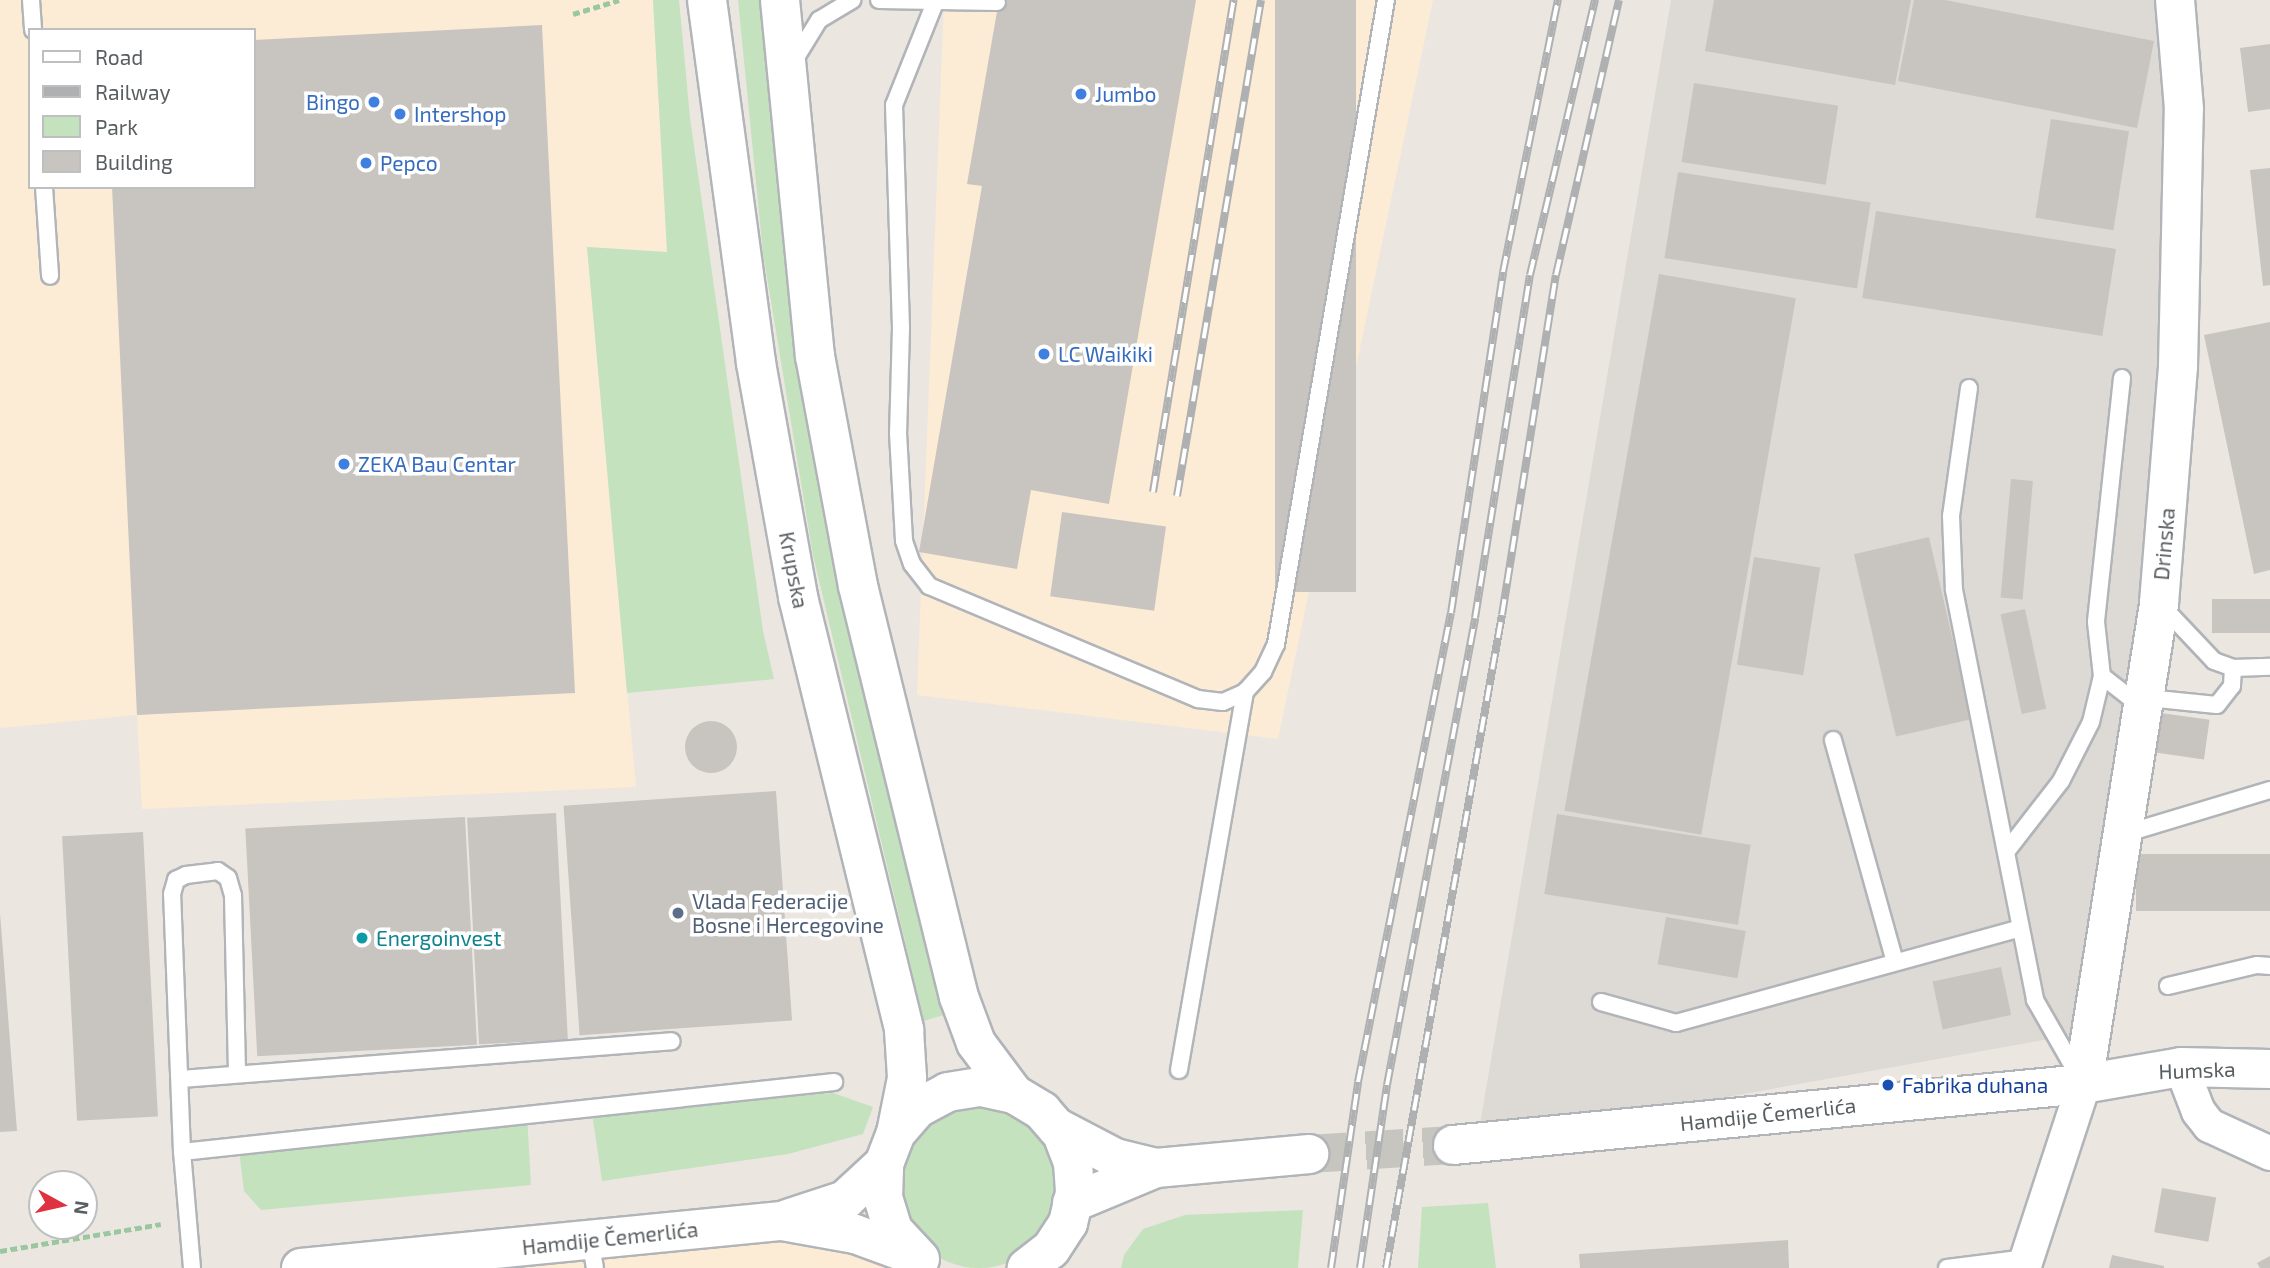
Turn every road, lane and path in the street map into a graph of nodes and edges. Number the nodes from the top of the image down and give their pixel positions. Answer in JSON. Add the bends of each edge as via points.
{"nodes":[{"id":1,"x":31,"y":0,"type":"edge"},
{"id":2,"x":619,"y":0,"type":"edge"},
{"id":3,"x":707,"y":0,"type":"edge"},
{"id":4,"x":780,"y":0,"type":"edge"},
{"id":5,"x":852,"y":0,"type":"edge"},
{"id":6,"x":879,"y":0,"type":"edge"},
{"id":7,"x":936,"y":0,"type":"edge"},
{"id":8,"x":1386,"y":0,"type":"edge"},
{"id":9,"x":2175,"y":0,"type":"edge"},
{"id":10,"x":997,"y":2,"type":"dead end"},
{"id":11,"x":573,"y":13,"type":"dead end"},
{"id":12,"x":33,"y":28,"type":"edge"},
{"id":13,"x":793,"y":121,"type":"junction"},
{"id":14,"x":44,"y":189,"type":"edge"},
{"id":15,"x":50,"y":276,"type":"dead end"},
{"id":16,"x":2122,"y":378,"type":"dead end"},
{"id":17,"x":1969,"y":388,"type":"dead end"},
{"id":18,"x":2159,"y":603,"type":"junction"},
{"id":19,"x":2270,"y":667,"type":"edge"},
{"id":20,"x":2233,"y":668,"type":"junction"},
{"id":21,"x":2102,"y":676,"type":"junction"},
{"id":22,"x":1245,"y":692,"type":"junction"},
{"id":23,"x":2141,"y":699,"type":"junction"},
{"id":24,"x":1833,"y":740,"type":"dead end"},
{"id":25,"x":2270,"y":790,"type":"edge"},
{"id":26,"x":2121,"y":834,"type":"junction"},
{"id":27,"x":2006,"y":852,"type":"junction"},
{"id":28,"x":2020,"y":928,"type":"junction"},
{"id":29,"x":1895,"y":962,"type":"junction"},
{"id":30,"x":2270,"y":966,"type":"edge"},
{"id":31,"x":2168,"y":986,"type":"dead end"},
{"id":32,"x":1601,"y":1002,"type":"dead end"},
{"id":33,"x":672,"y":1041,"type":"dead end"},
{"id":34,"x":2181,"y":1067,"type":"junction"},
{"id":35,"x":2270,"y":1069,"type":"edge"},
{"id":36,"x":1179,"y":1070,"type":"dead end"},
{"id":37,"x":237,"y":1073,"type":"junction"},
{"id":38,"x":181,"y":1079,"type":"junction"},
{"id":39,"x":834,"y":1082,"type":"dead end"},
{"id":40,"x":2083,"y":1084,"type":"junction"},
{"id":41,"x":1014,"y":1094,"type":"junction"},
{"id":42,"x":1056,"y":1126,"type":"junction"},
{"id":43,"x":1453,"y":1145,"type":"tunnel mouth"},
{"id":44,"x":890,"y":1149,"type":"junction"},
{"id":45,"x":182,"y":1152,"type":"junction"},
{"id":46,"x":2270,"y":1153,"type":"edge"},
{"id":47,"x":1309,"y":1154,"type":"tunnel mouth"},
{"id":48,"x":1156,"y":1168,"type":"junction"},
{"id":49,"x":1070,"y":1213,"type":"junction"},
{"id":50,"x":185,"y":1219,"type":"junction"},
{"id":51,"x":782,"y":1221,"type":"junction"},
{"id":52,"x":0,"y":1251,"type":"edge"},
{"id":53,"x":592,"y":1254,"type":"edge"},
{"id":54,"x":924,"y":1262,"type":"edge"},
{"id":55,"x":2024,"y":1263,"type":"edge"},
{"id":56,"x":192,"y":1268,"type":"edge"},
{"id":57,"x":301,"y":1268,"type":"edge"},
{"id":58,"x":1027,"y":1268,"type":"edge"},
{"id":59,"x":1069,"y":1268,"type":"edge"},
{"id":60,"x":1947,"y":1268,"type":"edge"}],
"edges":[{"from":1,"to":12,"type":"lane"},
{"from":2,"to":11,"type":"path"},
{"from":3,"to":44,"type":"main road","name":"Krupska","via":[[756,363],[798,597],[904,1030],[907,1078]]},
{"from":4,"to":13,"type":"main road"},
{"from":5,"to":13,"type":"lane","via":[[819,20],[795,55]]},
{"from":6,"to":7,"type":"lane"},
{"from":7,"to":10,"type":"lane"},
{"from":7,"to":22,"type":"lane","via":[[894,105],[901,328],[898,433],[904,541],[912,564],[929,586],[1198,699],[1223,702]]},
{"from":8,"to":22,"type":"lane","via":[[1276,644],[1263,672]]},
{"from":9,"to":18,"type":"main road","name":"Drinska","via":[[2184,109],[2178,366]]},
{"from":13,"to":41,"type":"main road","via":[[815,356],[858,586],[959,997],[976,1043]]},
{"from":14,"to":15,"type":"lane"},
{"from":16,"to":21,"type":"lane","via":[[2096,622]]},
{"from":17,"to":27,"type":"lane","via":[[1950,554]]},
{"from":18,"to":20,"type":"lane","via":[[2214,661]]},
{"from":18,"to":23,"type":"main road","name":"Drinska"},
{"from":19,"to":20,"type":"lane"},
{"from":20,"to":23,"type":"lane","via":[[2232,686],[2217,705]]},
{"from":21,"to":23,"type":"lane","via":[[2128,696]]},
{"from":21,"to":27,"type":"lane","via":[[2091,722],[2061,781]]},
{"from":22,"to":36,"type":"lane"},
{"from":23,"to":26,"type":"main road","name":"Drinska"},
{"from":24,"to":29,"type":"lane"},
{"from":25,"to":26,"type":"lane"},
{"from":26,"to":40,"type":"main road","name":"Drinska"},
{"from":27,"to":28,"type":"lane"},
{"from":28,"to":29,"type":"lane"},
{"from":28,"to":40,"type":"lane","via":[[2042,1017]]},
{"from":29,"to":32,"type":"lane","via":[[1675,1023]]},
{"from":30,"to":31,"type":"lane"},
{"from":33,"to":37,"type":"lane"},
{"from":34,"to":35,"type":"main road","name":"Humska"},
{"from":34,"to":40,"type":"main road","name":"Humska"},
{"from":34,"to":46,"type":"street","via":[[2198,1111],[2209,1125]]},
{"from":37,"to":38,"type":"lane"},
{"from":37,"to":38,"type":"lane","via":[[233,896],[228,878],[218,871],[176,880],[172,894]]},
{"from":38,"to":45,"type":"lane"},
{"from":39,"to":45,"type":"lane"},
{"from":40,"to":43,"type":"main road","name":"Hamdije Čemerlića"},
{"from":40,"to":55,"type":"street"},
{"from":41,"to":42,"type":"main road"},
{"from":41,"to":44,"type":"main road","via":[[981,1087],[948,1092],[918,1108]]},
{"from":42,"to":48,"type":"main road","via":[[1115,1158]]},
{"from":42,"to":49,"type":"main road","via":[[1073,1163]]},
{"from":44,"to":51,"type":"main road","via":[[845,1199]]},
{"from":44,"to":54,"type":"main road","name":"Krupska","via":[[883,1198],[893,1230]]},
{"from":45,"to":50,"type":"lane"},
{"from":47,"to":48,"type":"main road"},
{"from":48,"to":49,"type":"main road"},
{"from":49,"to":58,"type":"main road","via":[[1051,1249]]},
{"from":49,"to":59,"type":"main road"},
{"from":50,"to":52,"type":"path"},
{"from":50,"to":56,"type":"lane"},
{"from":51,"to":53,"type":"main road","name":"Hamdije Čemerlića"},
{"from":51,"to":54,"type":"main road","name":"Hamdije Čemerlića","via":[[855,1234]]},
{"from":53,"to":57,"type":"main road","name":"Hamdije Čemerlića"},
{"from":55,"to":60,"type":"lane"}]}
